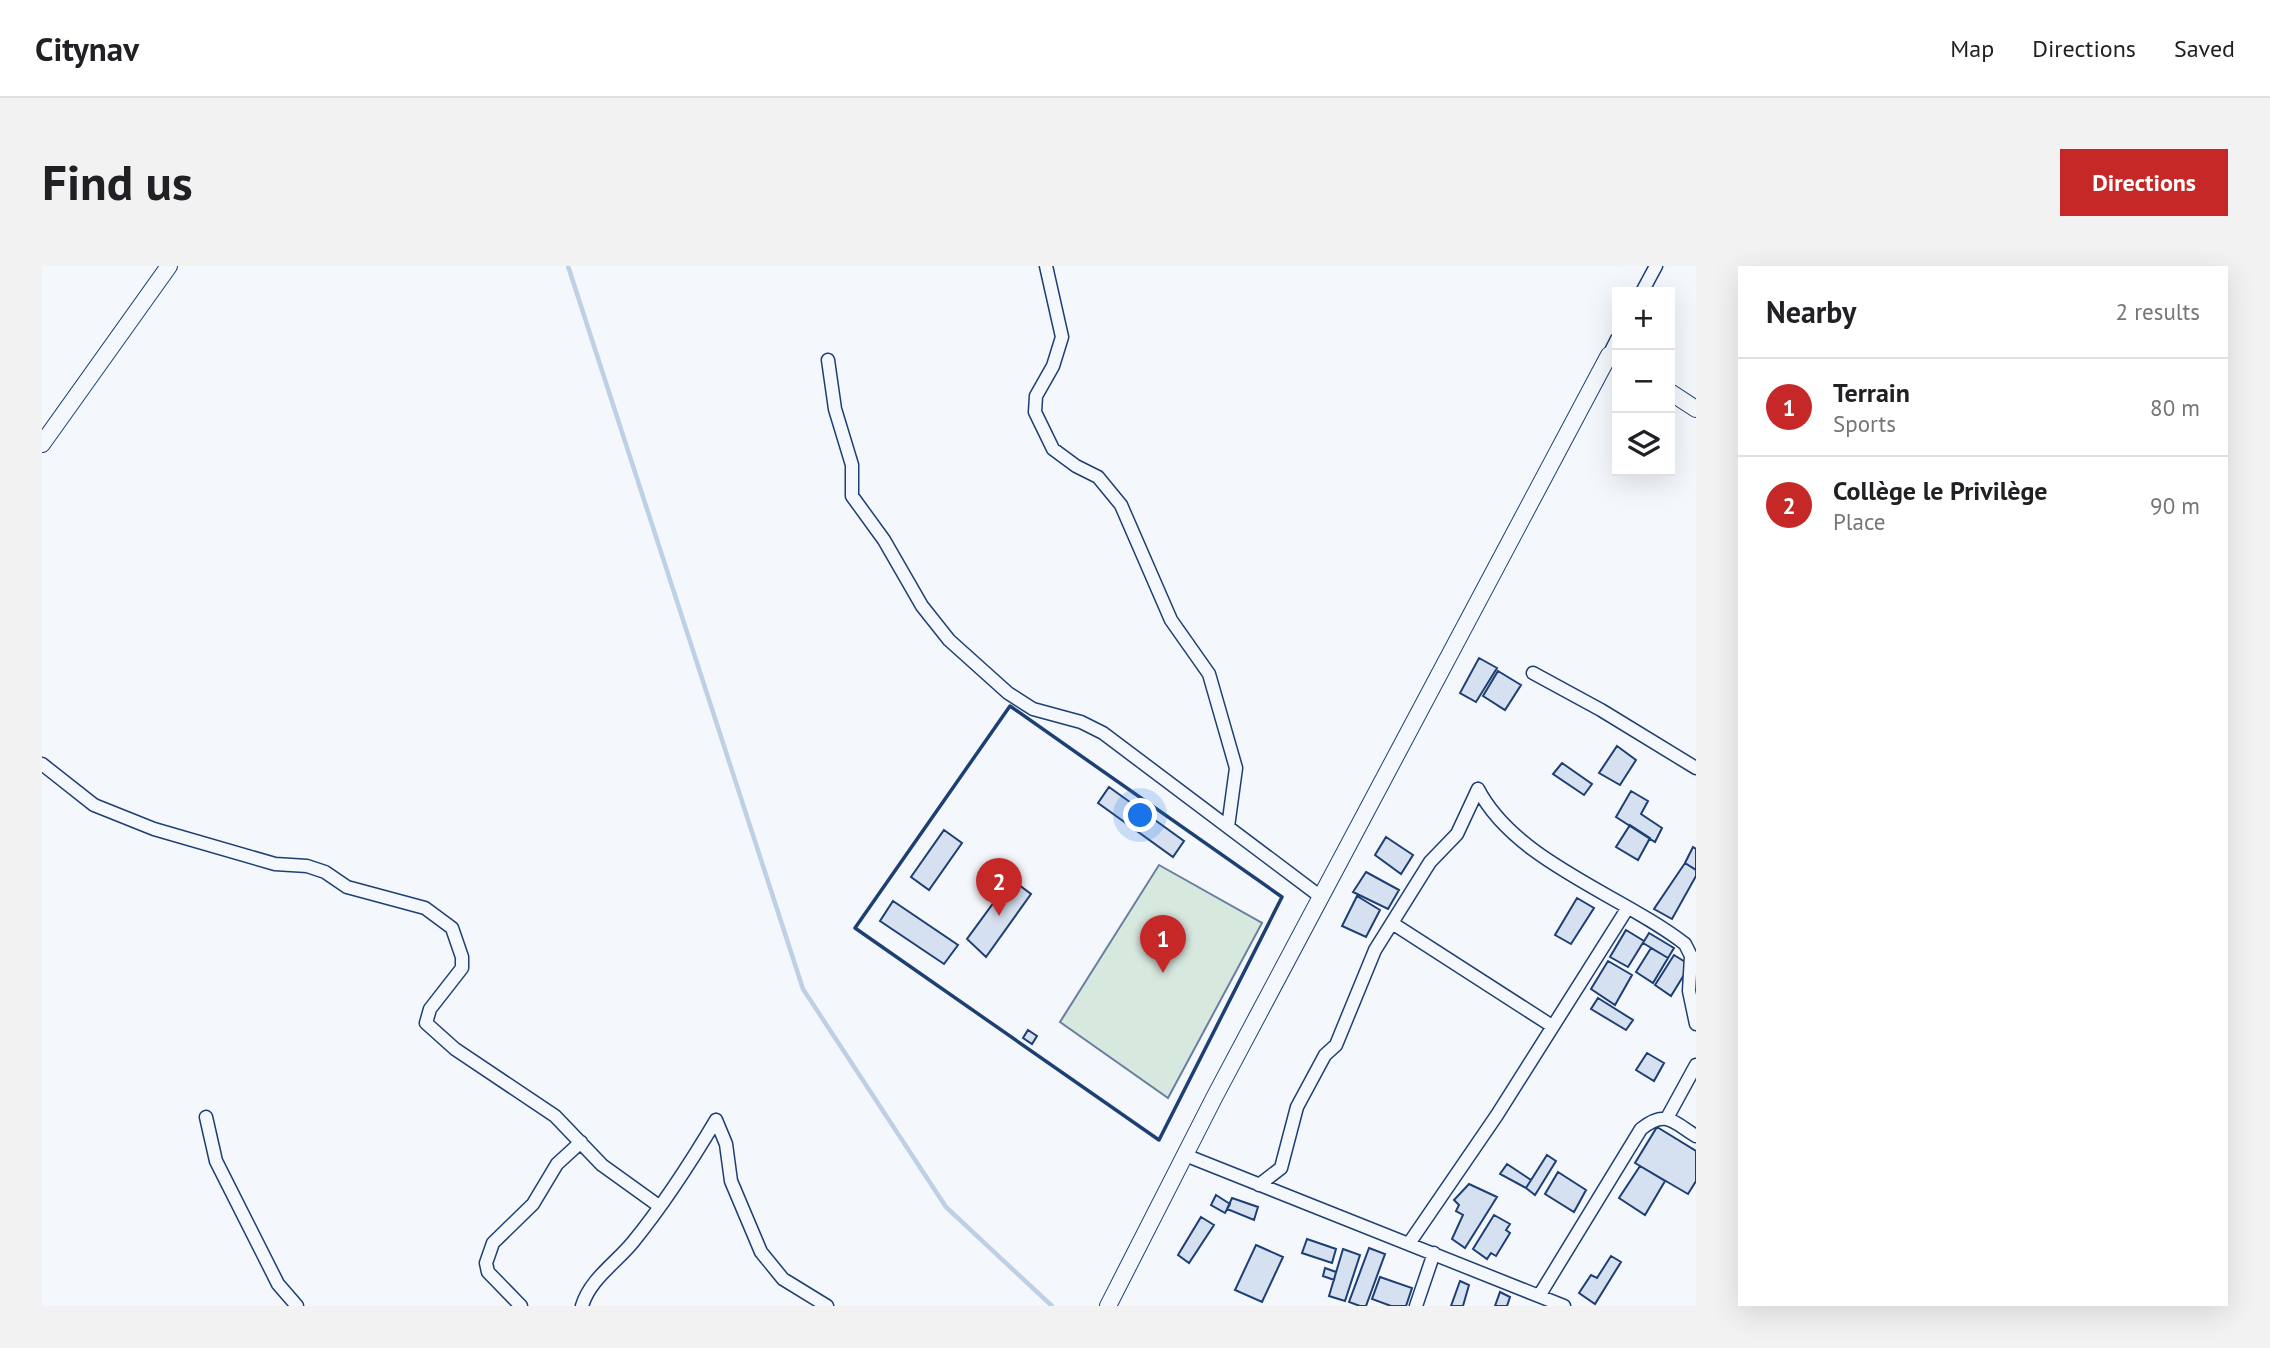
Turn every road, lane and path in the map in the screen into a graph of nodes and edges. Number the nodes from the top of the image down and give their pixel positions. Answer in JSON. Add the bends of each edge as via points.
{"nodes":[{"id":1,"x":169,"y":266,"type":"edge"},
{"id":2,"x":1046,"y":266,"type":"edge"},
{"id":3,"x":1656,"y":266,"type":"edge"},
{"id":4,"x":1645,"y":287,"type":"edge"},
{"id":5,"x":1612,"y":359,"type":"edge"},
{"id":6,"x":828,"y":360,"type":"dead end"},
{"id":7,"x":1675,"y":395,"type":"edge"},
{"id":8,"x":1696,"y":408,"type":"edge"},
{"id":9,"x":42,"y":444,"type":"edge"},
{"id":10,"x":1533,"y":673,"type":"dead end"},
{"id":11,"x":42,"y":764,"type":"edge"},
{"id":12,"x":1695,"y":764,"type":"edge"},
{"id":13,"x":1228,"y":827,"type":"junction"},
{"id":14,"x":1321,"y":897,"type":"junction"},
{"id":15,"x":1627,"y":909,"type":"junction"},
{"id":16,"x":1392,"y":923,"type":"junction"},
{"id":17,"x":1696,"y":1024,"type":"edge"},
{"id":18,"x":1552,"y":1026,"type":"junction"},
{"id":19,"x":1696,"y":1065,"type":"edge"},
{"id":20,"x":206,"y":1117,"type":"dead end"},
{"id":21,"x":1667,"y":1118,"type":"junction"},
{"id":22,"x":1696,"y":1136,"type":"edge"},
{"id":23,"x":580,"y":1142,"type":"junction"},
{"id":24,"x":1185,"y":1155,"type":"junction"},
{"id":25,"x":1259,"y":1185,"type":"junction"},
{"id":26,"x":659,"y":1206,"type":"junction"},
{"id":27,"x":1410,"y":1242,"type":"junction"},
{"id":28,"x":1434,"y":1253,"type":"junction"},
{"id":29,"x":1539,"y":1296,"type":"junction"},
{"id":30,"x":297,"y":1306,"type":"edge"},
{"id":31,"x":521,"y":1306,"type":"edge"},
{"id":32,"x":582,"y":1306,"type":"edge"},
{"id":33,"x":827,"y":1306,"type":"edge"},
{"id":34,"x":1108,"y":1306,"type":"edge"},
{"id":35,"x":1416,"y":1306,"type":"edge"},
{"id":36,"x":1564,"y":1306,"type":"edge"}],
"edges":[{"from":1,"to":9,"type":"street"},
{"from":2,"to":13,"type":"street","via":[[1062,337],[1036,396],[1035,412],[1053,449],[1098,477],[1121,505],[1171,620],[1209,674],[1236,768]]},
{"from":3,"to":4,"type":"street"},
{"from":5,"to":14,"type":"street"},
{"from":6,"to":13,"type":"street","via":[[835,409],[852,466],[852,496],[949,640],[1024,704],[1103,733]]},
{"from":7,"to":8,"type":"street"},
{"from":10,"to":12,"type":"street"},
{"from":11,"to":23,"type":"street","via":[[94,805],[154,829],[275,864],[307,866],[347,887],[415,905],[442,918],[458,941],[462,968],[429,1009],[426,1023],[455,1049],[555,1116]]},
{"from":13,"to":14,"type":"street"},
{"from":14,"to":24,"type":"street"},
{"from":15,"to":16,"type":"street","via":[[1529,844],[1493,815],[1478,789],[1457,834],[1430,862]]},
{"from":15,"to":17,"type":"street","via":[[1690,949],[1689,990]]},
{"from":15,"to":18,"type":"street"},
{"from":16,"to":18,"type":"street"},
{"from":16,"to":25,"type":"street","via":[[1370,961],[1336,1045],[1325,1055],[1297,1107],[1281,1168]]},
{"from":18,"to":27,"type":"street"},
{"from":19,"to":21,"type":"street"},
{"from":20,"to":30,"type":"street","via":[[216,1161],[238,1208],[278,1284]]},
{"from":21,"to":22,"type":"street"},
{"from":21,"to":29,"type":"street","via":[[1650,1122],[1633,1140]]},
{"from":23,"to":26,"type":"street","via":[[602,1165]]},
{"from":23,"to":31,"type":"street","via":[[557,1164],[533,1204],[489,1251],[488,1272]]},
{"from":24,"to":25,"type":"street"},
{"from":24,"to":34,"type":"street"},
{"from":25,"to":27,"type":"street","via":[[1376,1233]]},
{"from":26,"to":32,"type":"street","via":[[632,1244],[593,1284]]},
{"from":26,"to":33,"type":"street","via":[[716,1120],[726,1144],[731,1181],[761,1252],[783,1279]]},
{"from":27,"to":28,"type":"street"},
{"from":28,"to":29,"type":"street"},
{"from":28,"to":35,"type":"street"},
{"from":29,"to":36,"type":"street"}]}
